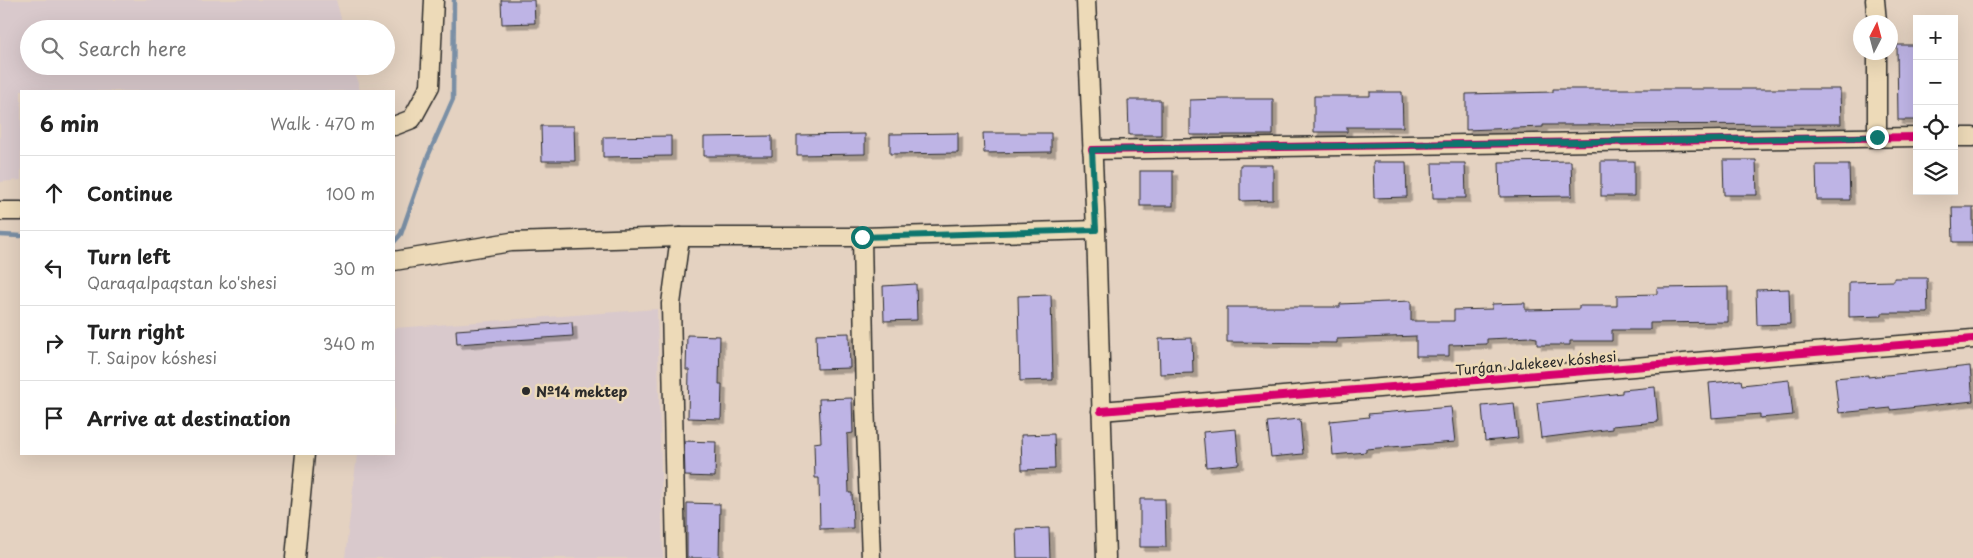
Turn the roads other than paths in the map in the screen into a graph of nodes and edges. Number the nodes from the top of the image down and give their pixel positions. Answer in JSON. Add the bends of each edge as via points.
{"nodes":[{"id":1,"x":434,"y":0,"type":"edge"},
{"id":2,"x":1086,"y":0,"type":"edge"},
{"id":3,"x":1875,"y":0,"type":"edge"},
{"id":4,"x":1876,"y":15,"type":"edge"},
{"id":5,"x":1877,"y":60,"type":"edge"},
{"id":6,"x":395,"y":126,"type":"edge"},
{"id":7,"x":1877,"y":137,"type":"junction"},
{"id":8,"x":1913,"y":137,"type":"edge"},
{"id":9,"x":1958,"y":137,"type":"edge"},
{"id":10,"x":1973,"y":137,"type":"edge"},
{"id":11,"x":1092,"y":150,"type":"junction"},
{"id":12,"x":0,"y":211,"type":"edge"},
{"id":13,"x":20,"y":211,"type":"edge"},
{"id":14,"x":1096,"y":230,"type":"junction"},
{"id":15,"x":680,"y":237,"type":"junction"},
{"id":16,"x":862,"y":237,"type":"junction"},
{"id":17,"x":395,"y":261,"type":"edge"},
{"id":18,"x":1973,"y":339,"type":"edge"},
{"id":19,"x":1101,"y":411,"type":"junction"},
{"id":20,"x":305,"y":455,"type":"edge"},
{"id":21,"x":294,"y":558,"type":"edge"},
{"id":22,"x":676,"y":558,"type":"edge"},
{"id":23,"x":872,"y":558,"type":"edge"},
{"id":24,"x":1106,"y":558,"type":"edge"}],
"edges":[{"from":1,"to":6,"type":"street","via":[[430,86],[412,119]]},
{"from":2,"to":11,"type":"street"},
{"from":3,"to":4,"type":"street"},
{"from":5,"to":7,"type":"street"},
{"from":7,"to":8,"type":"street"},
{"from":7,"to":11,"type":"street"},
{"from":9,"to":10,"type":"street"},
{"from":11,"to":14,"type":"street"},
{"from":12,"to":13,"type":"street"},
{"from":14,"to":16,"type":"street"},
{"from":14,"to":19,"type":"street"},
{"from":15,"to":16,"type":"street"},
{"from":15,"to":17,"type":"street","via":[[511,242]]},
{"from":15,"to":22,"type":"street","via":[[672,304]]},
{"from":16,"to":23,"type":"street"},
{"from":18,"to":19,"type":"street","name":"Turǵan Jalekeev kóshesi"},
{"from":19,"to":24,"type":"street"},
{"from":20,"to":21,"type":"street"}]}
